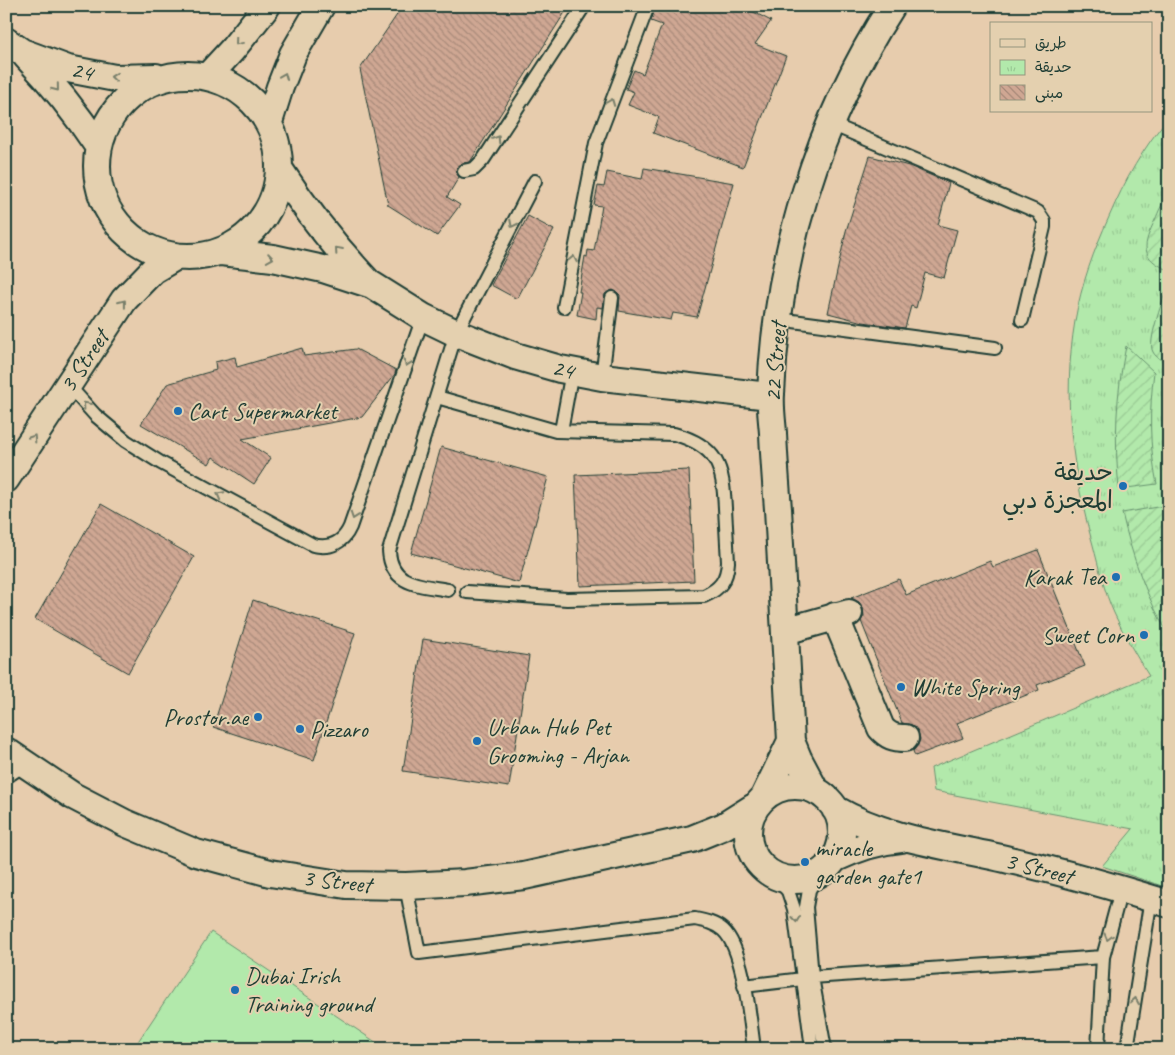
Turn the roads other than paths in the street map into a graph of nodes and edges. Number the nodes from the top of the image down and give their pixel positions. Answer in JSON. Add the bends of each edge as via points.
{"nodes":[{"id":1,"x":267,"y":6,"type":"edge"},
{"id":2,"x":321,"y":6,"type":"edge"},
{"id":3,"x":584,"y":6,"type":"edge"},
{"id":4,"x":648,"y":6,"type":"edge"},
{"id":5,"x":892,"y":6,"type":"edge"},
{"id":6,"x":14,"y":46,"type":"edge"},
{"id":7,"x":208,"y":76,"type":"junction"},
{"id":8,"x":163,"y":77,"type":"junction"},
{"id":9,"x":269,"y":122,"type":"junction"},
{"id":10,"x":831,"y":124,"type":"junction"},
{"id":11,"x":98,"y":146,"type":"junction"},
{"id":12,"x":280,"y":170,"type":"junction"},
{"id":13,"x":464,"y":171,"type":"dead end"},
{"id":14,"x":535,"y":181,"type":"dead end"},
{"id":15,"x":221,"y":252,"type":"junction"},
{"id":16,"x":175,"y":257,"type":"junction"},
{"id":17,"x":372,"y":285,"type":"junction"},
{"id":18,"x":612,"y":298,"type":"dead end"},
{"id":19,"x":564,"y":307,"type":"dead end"},
{"id":20,"x":423,"y":317,"type":"junction"},
{"id":21,"x":778,"y":319,"type":"junction"},
{"id":22,"x":1022,"y":320,"type":"dead end"},
{"id":23,"x":456,"y":333,"type":"junction"},
{"id":24,"x":995,"y":348,"type":"dead end"},
{"id":25,"x":572,"y":371,"type":"junction"},
{"id":26,"x":602,"y":377,"type":"junction"},
{"id":27,"x":68,"y":385,"type":"junction"},
{"id":28,"x":770,"y":396,"type":"junction"},
{"id":29,"x":437,"y":397,"type":"junction"},
{"id":30,"x":561,"y":431,"type":"junction"},
{"id":31,"x":6,"y":479,"type":"edge"},
{"id":32,"x":448,"y":590,"type":"dead end"},
{"id":33,"x":466,"y":592,"type":"dead end"},
{"id":34,"x":785,"y":631,"type":"junction"},
{"id":35,"x":905,"y":738,"type":"dead end"},
{"id":36,"x":791,"y":740,"type":"junction"},
{"id":37,"x":12,"y":764,"type":"edge"},
{"id":38,"x":815,"y":790,"type":"junction"},
{"id":39,"x":759,"y":802,"type":"junction"},
{"id":40,"x":835,"y":809,"type":"junction"},
{"id":41,"x":692,"y":839,"type":"junction"},
{"id":42,"x":907,"y":839,"type":"junction"},
{"id":43,"x":751,"y":851,"type":"junction"},
{"id":44,"x":827,"y":866,"type":"junction"},
{"id":45,"x":775,"y":876,"type":"junction"},
{"id":46,"x":406,"y":886,"type":"junction"},
{"id":47,"x":1121,"y":890,"type":"junction"},
{"id":48,"x":1160,"y":901,"type":"edge"},
{"id":49,"x":1103,"y":957,"type":"junction"},
{"id":50,"x":808,"y":978,"type":"junction"},
{"id":51,"x":744,"y":986,"type":"junction"},
{"id":52,"x":754,"y":1049,"type":"edge"},
{"id":53,"x":812,"y":1049,"type":"edge"},
{"id":54,"x":825,"y":1049,"type":"edge"},
{"id":55,"x":1098,"y":1049,"type":"edge"},
{"id":56,"x":1127,"y":1049,"type":"edge"}],
"edges":[{"from":1,"to":7,"type":"street","one_way":true},
{"from":9,"to":2,"type":"street","one_way":true,"via":[[293,54]]},
{"from":13,"to":3,"type":"lane","one_way":true,"via":[[474,169],[483,160]]},
{"from":19,"to":4,"type":"lane","one_way":true,"via":[[596,143]]},
{"from":5,"to":10,"type":"street","name":"22 Street","via":[[866,50]]},
{"from":8,"to":6,"type":"street","name":"24","one_way":true,"via":[[115,78],[68,69]]},
{"from":6,"to":11,"type":"street","one_way":true,"via":[[50,81]]},
{"from":7,"to":8,"type":"street","name":"24","via":[[185,74]]},
{"from":7,"to":9,"type":"street","via":[[243,92]]},
{"from":8,"to":11,"type":"street","via":[[133,92],[111,115]]},
{"from":9,"to":12,"type":"street","via":[[278,145]]},
{"from":10,"to":21,"type":"street","name":"22 Street","via":[[797,219]]},
{"from":10,"to":22,"type":"lane","via":[[1042,216],[1044,227]]},
{"from":11,"to":16,"type":"street","via":[[97,176],[105,205],[122,230],[146,248]]},
{"from":12,"to":15,"type":"street","via":[[272,205],[251,233]]},
{"from":17,"to":12,"type":"street","name":"24","one_way":true,"via":[[307,211]]},
{"from":14,"to":23,"type":"lane","one_way":true},
{"from":15,"to":16,"type":"street"},
{"from":15,"to":17,"type":"street","name":"24","one_way":true,"via":[[314,267]]},
{"from":27,"to":16,"type":"street","name":"3 Street","one_way":true,"via":[[124,300],[153,270]]},
{"from":17,"to":20,"type":"street","name":"24"},
{"from":18,"to":26,"type":"lane"},
{"from":20,"to":23,"type":"street","name":"24"},
{"from":20,"to":27,"type":"lane","one_way":true,"via":[[350,527],[340,541],[328,546],[313,544],[133,446],[95,415]]},
{"from":21,"to":24,"type":"lane"},
{"from":21,"to":28,"type":"street","name":"22 Street"},
{"from":23,"to":25,"type":"street","name":"24","via":[[516,356]]},
{"from":23,"to":29,"type":"lane"},
{"from":25,"to":26,"type":"street","name":"24"},
{"from":25,"to":30,"type":"lane"},
{"from":26,"to":28,"type":"street","name":"24"},
{"from":31,"to":27,"type":"street","name":"3 Street","one_way":true},
{"from":28,"to":34,"type":"street","name":"22 Street"},
{"from":29,"to":30,"type":"lane"},
{"from":29,"to":32,"type":"lane","via":[[389,551],[390,561],[399,577],[407,582]]},
{"from":30,"to":33,"type":"lane","via":[[674,434],[703,446],[714,457],[724,486],[728,562],[723,584],[704,596],[566,599]]},
{"from":34,"to":35,"type":"street","via":[[842,615],[881,728],[895,738]]},
{"from":34,"to":36,"type":"street","name":"22 Street"},
{"from":36,"to":38,"type":"street","name":"22 Street"},
{"from":36,"to":39,"type":"street","name":"22 Street"},
{"from":37,"to":46,"type":"street","name":"3 Street","via":[[125,823],[196,852],[270,873],[346,885]]},
{"from":38,"to":39,"type":"street","via":[[788,786]]},
{"from":38,"to":40,"type":"street"},
{"from":39,"to":41,"type":"street","name":"3 Street","via":[[724,826]]},
{"from":39,"to":43,"type":"street","via":[[749,822],[747,836]]},
{"from":40,"to":42,"type":"street","name":"3 Street"},
{"from":40,"to":44,"type":"street","via":[[842,833],[840,846]]},
{"from":41,"to":43,"type":"street","name":"3 Street","via":[[722,841]]},
{"from":41,"to":46,"type":"street","name":"3 Street","via":[[524,876]]},
{"from":42,"to":44,"type":"street","name":"3 Street","via":[[877,842],[856,849]]},
{"from":42,"to":47,"type":"street","name":"3 Street","via":[[1015,861]]},
{"from":43,"to":45,"type":"street","via":[[765,870]]},
{"from":44,"to":45,"type":"street","via":[[797,881]]},
{"from":44,"to":50,"type":"lane","via":[[809,890],[806,907]]},
{"from":45,"to":50,"type":"lane","one_way":true,"via":[[792,900]]},
{"from":46,"to":51,"type":"lane","via":[[419,953],[695,919],[715,924],[729,937],[737,954]]},
{"from":47,"to":48,"type":"street","name":"3 Street"},
{"from":47,"to":49,"type":"lane","one_way":true},
{"from":56,"to":48,"type":"lane","one_way":true},
{"from":49,"to":50,"type":"lane"},
{"from":49,"to":55,"type":"lane"},
{"from":50,"to":51,"type":"lane"},
{"from":50,"to":53,"type":"lane"},
{"from":50,"to":54,"type":"lane"},
{"from":51,"to":52,"type":"lane"}]}
